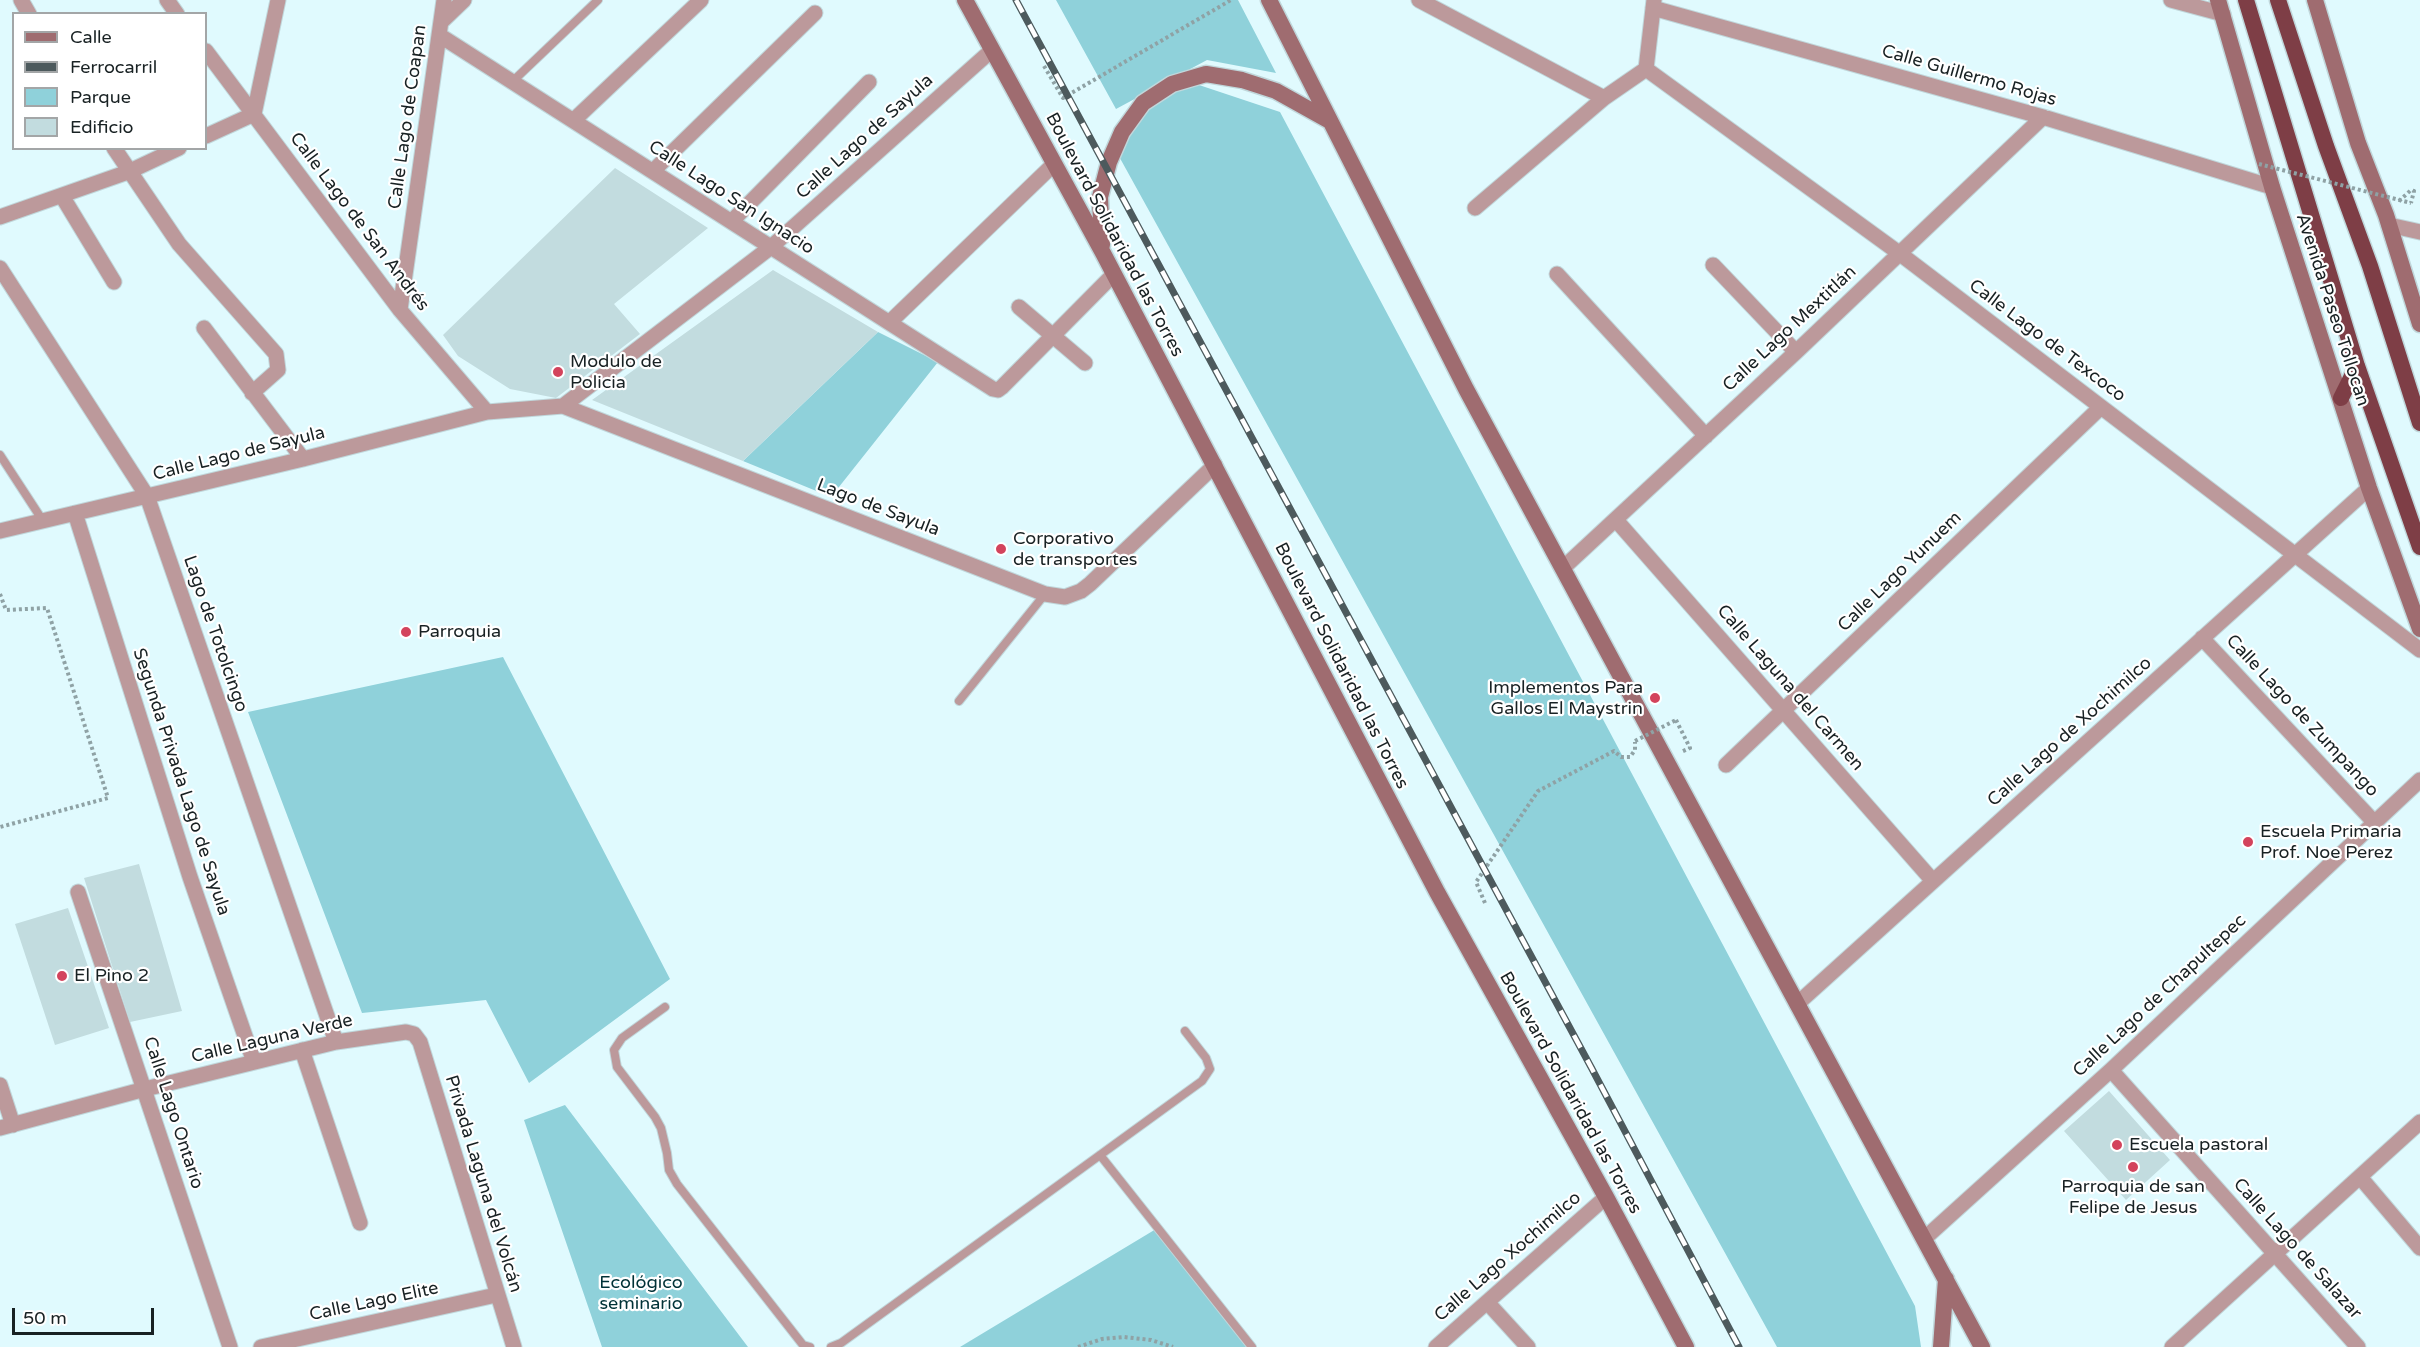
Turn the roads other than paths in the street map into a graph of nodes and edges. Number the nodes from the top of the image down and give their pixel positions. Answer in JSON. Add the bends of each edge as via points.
{"nodes":[{"id":1,"x":278,"y":0,"type":"edge"},
{"id":2,"x":444,"y":0,"type":"edge"},
{"id":3,"x":464,"y":0,"type":"edge"},
{"id":4,"x":598,"y":0,"type":"edge"},
{"id":5,"x":701,"y":0,"type":"edge"},
{"id":6,"x":965,"y":0,"type":"edge"},
{"id":7,"x":1269,"y":0,"type":"edge"},
{"id":8,"x":2171,"y":0,"type":"edge"},
{"id":9,"x":2246,"y":0,"type":"edge"},
{"id":10,"x":2278,"y":0,"type":"edge"},
{"id":11,"x":2315,"y":0,"type":"edge"},
{"id":12,"x":1422,"y":1,"type":"edge"},
{"id":13,"x":1654,"y":4,"type":"edge"},
{"id":14,"x":2220,"y":7,"type":"edge"},
{"id":15,"x":815,"y":13,"type":"dead end"},
{"id":16,"x":440,"y":29,"type":"junction"},
{"id":17,"x":992,"y":50,"type":"junction"},
{"id":18,"x":207,"y":52,"type":"edge"},
{"id":19,"x":1646,"y":69,"type":"junction"},
{"id":20,"x":513,"y":81,"type":"junction"},
{"id":21,"x":869,"y":82,"type":"dead end"},
{"id":22,"x":1604,"y":98,"type":"junction"},
{"id":23,"x":254,"y":114,"type":"junction"},
{"id":24,"x":2043,"y":117,"type":"junction"},
{"id":25,"x":574,"y":120,"type":"junction"},
{"id":26,"x":1329,"y":120,"type":"junction"},
{"id":27,"x":207,"y":136,"type":"edge"},
{"id":28,"x":115,"y":150,"type":"edge"},
{"id":29,"x":175,"y":150,"type":"edge"},
{"id":30,"x":1053,"y":165,"type":"junction"},
{"id":31,"x":653,"y":171,"type":"junction"},
{"id":32,"x":128,"y":172,"type":"junction"},
{"id":33,"x":2272,"y":188,"type":"junction"},
{"id":34,"x":62,"y":196,"type":"junction"},
{"id":35,"x":1475,"y":207,"type":"dead end"},
{"id":36,"x":0,"y":217,"type":"edge"},
{"id":37,"x":2388,"y":220,"type":"junction"},
{"id":38,"x":732,"y":221,"type":"junction"},
{"id":39,"x":2419,"y":227,"type":"edge"},
{"id":40,"x":771,"y":247,"type":"junction"},
{"id":41,"x":1103,"y":253,"type":"junction"},
{"id":42,"x":1899,"y":253,"type":"junction"},
{"id":43,"x":1713,"y":265,"type":"dead end"},
{"id":44,"x":0,"y":268,"type":"edge"},
{"id":45,"x":1114,"y":274,"type":"junction"},
{"id":46,"x":1557,"y":274,"type":"dead end"},
{"id":47,"x":114,"y":282,"type":"dead end"},
{"id":48,"x":1019,"y":307,"type":"dead end"},
{"id":49,"x":400,"y":310,"type":"junction"},
{"id":50,"x":890,"y":322,"type":"junction"},
{"id":51,"x":2420,"y":324,"type":"edge"},
{"id":52,"x":204,"y":328,"type":"dead end"},
{"id":53,"x":1053,"y":336,"type":"junction"},
{"id":54,"x":1796,"y":352,"type":"junction"},
{"id":55,"x":1085,"y":363,"type":"dead end"},
{"id":56,"x":2357,"y":366,"type":"junction"},
{"id":57,"x":252,"y":393,"type":"junction"},
{"id":58,"x":2341,"y":398,"type":"junction"},
{"id":59,"x":563,"y":406,"type":"junction"},
{"id":60,"x":2101,"y":407,"type":"junction"},
{"id":61,"x":487,"y":412,"type":"junction"},
{"id":62,"x":2420,"y":423,"type":"edge"},
{"id":63,"x":1706,"y":436,"type":"junction"},
{"id":64,"x":0,"y":455,"type":"edge"},
{"id":65,"x":303,"y":459,"type":"junction"},
{"id":66,"x":1215,"y":465,"type":"junction"},
{"id":67,"x":2369,"y":488,"type":"junction"},
{"id":68,"x":147,"y":496,"type":"junction"},
{"id":69,"x":75,"y":513,"type":"junction"},
{"id":70,"x":43,"y":520,"type":"junction"},
{"id":71,"x":1616,"y":520,"type":"junction"},
{"id":72,"x":0,"y":531,"type":"edge"},
{"id":73,"x":2420,"y":547,"type":"edge"},
{"id":74,"x":2294,"y":555,"type":"junction"},
{"id":75,"x":1563,"y":568,"type":"junction"},
{"id":76,"x":1045,"y":594,"type":"junction"},
{"id":77,"x":2420,"y":629,"type":"edge"},
{"id":78,"x":2202,"y":638,"type":"junction"},
{"id":79,"x":2420,"y":650,"type":"edge"},
{"id":80,"x":959,"y":701,"type":"dead end"},
{"id":81,"x":1784,"y":711,"type":"junction"},
{"id":82,"x":1726,"y":765,"type":"dead end"},
{"id":83,"x":2420,"y":780,"type":"edge"},
{"id":84,"x":2374,"y":822,"type":"junction"},
{"id":85,"x":1933,"y":881,"type":"junction"},
{"id":86,"x":78,"y":892,"type":"dead end"},
{"id":87,"x":1797,"y":1004,"type":"junction"},
{"id":88,"x":665,"y":1007,"type":"dead end"},
{"id":89,"x":1185,"y":1031,"type":"dead end"},
{"id":90,"x":414,"y":1034,"type":"joint"},
{"id":91,"x":336,"y":1042,"type":"junction"},
{"id":92,"x":302,"y":1050,"type":"junction"},
{"id":93,"x":254,"y":1062,"type":"junction"},
{"id":94,"x":2111,"y":1070,"type":"junction"},
{"id":95,"x":0,"y":1086,"type":"edge"},
{"id":96,"x":145,"y":1089,"type":"junction"},
{"id":97,"x":2420,"y":1122,"type":"edge"},
{"id":98,"x":7,"y":1126,"type":"edge"},
{"id":99,"x":1100,"y":1155,"type":"junction"},
{"id":100,"x":2360,"y":1177,"type":"junction"},
{"id":101,"x":1606,"y":1197,"type":"junction"},
{"id":102,"x":360,"y":1223,"type":"dead end"},
{"id":103,"x":1925,"y":1238,"type":"junction"},
{"id":104,"x":2420,"y":1248,"type":"edge"},
{"id":105,"x":2275,"y":1253,"type":"junction"},
{"id":106,"x":1946,"y":1278,"type":"junction"},
{"id":107,"x":496,"y":1295,"type":"junction"},
{"id":108,"x":1487,"y":1302,"type":"junction"},
{"id":109,"x":230,"y":1347,"type":"edge"},
{"id":110,"x":261,"y":1347,"type":"edge"},
{"id":111,"x":514,"y":1347,"type":"edge"},
{"id":112,"x":810,"y":1347,"type":"edge"},
{"id":113,"x":831,"y":1347,"type":"edge"},
{"id":114,"x":1252,"y":1347,"type":"edge"},
{"id":115,"x":1436,"y":1347,"type":"edge"},
{"id":116,"x":1528,"y":1347,"type":"edge"},
{"id":117,"x":1686,"y":1347,"type":"edge"},
{"id":118,"x":1941,"y":1347,"type":"edge"},
{"id":119,"x":1982,"y":1347,"type":"edge"},
{"id":120,"x":2172,"y":1347,"type":"edge"},
{"id":121,"x":2358,"y":1347,"type":"edge"}],
"edges":[{"from":1,"to":23,"type":"street"},
{"from":2,"to":16,"type":"street","name":"Calle Lago de Coapan"},
{"from":3,"to":16,"type":"street"},
{"from":4,"to":20,"type":"lane"},
{"from":5,"to":25,"type":"street"},
{"from":6,"to":17,"type":"main road","name":"Boulevard Solidaridad las Torres"},
{"from":7,"to":26,"type":"main road"},
{"from":8,"to":14,"type":"street"},
{"from":9,"to":56,"type":"highway","name":"Avenida Paseo Tollocan"},
{"from":10,"to":62,"type":"highway"},
{"from":11,"to":37,"type":"main road","via":[[2358,143]]},
{"from":12,"to":22,"type":"street"},
{"from":13,"to":19,"type":"street"},
{"from":13,"to":24,"type":"street","name":"Calle Guillermo Rojas"},
{"from":14,"to":33,"type":"main road","name":"Avenida Paseo Tollocan"},
{"from":15,"to":31,"type":"street"},
{"from":16,"to":20,"type":"street","name":"Calle Lago San Ignacio"},
{"from":16,"to":49,"type":"street","name":"Calle Lago de Coapan"},
{"from":17,"to":30,"type":"main road","name":"Boulevard Solidaridad las Torres"},
{"from":17,"to":40,"type":"street","name":"Calle Lago de Sayula"},
{"from":18,"to":23,"type":"street","name":"Calle Lago de San Andrés"},
{"from":19,"to":22,"type":"street"},
{"from":19,"to":42,"type":"street","name":"Calle Lago de Texcoco"},
{"from":20,"to":25,"type":"street","name":"Calle Lago San Ignacio"},
{"from":21,"to":38,"type":"street"},
{"from":22,"to":35,"type":"street"},
{"from":23,"to":27,"type":"street"},
{"from":23,"to":49,"type":"street","name":"Calle Lago de San Andrés"},
{"from":24,"to":33,"type":"street","name":"Calle Guillermo Rojas"},
{"from":24,"to":42,"type":"street","name":"Calle Lago Mextitlán"},
{"from":25,"to":31,"type":"street","name":"Calle Lago San Ignacio"},
{"from":26,"to":41,"type":"main road","via":[[1276,91],[1225,76],[1190,77],[1164,88],[1131,117],[1109,162],[1100,197]]},
{"from":26,"to":75,"type":"main road","via":[[1466,389]]},
{"from":28,"to":32,"type":"street"},
{"from":29,"to":32,"type":"street"},
{"from":30,"to":41,"type":"main road","name":"Boulevard Solidaridad las Torres"},
{"from":30,"to":50,"type":"street"},
{"from":31,"to":38,"type":"street","name":"Calle Lago San Ignacio"},
{"from":32,"to":34,"type":"street"},
{"from":32,"to":57,"type":"street","via":[[179,244],[276,354],[278,370]]},
{"from":33,"to":58,"type":"main road","name":"Avenida Paseo Tollocan"},
{"from":34,"to":36,"type":"street"},
{"from":34,"to":47,"type":"street"},
{"from":37,"to":39,"type":"street"},
{"from":37,"to":51,"type":"main road"},
{"from":38,"to":40,"type":"street","name":"Calle Lago San Ignacio"},
{"from":40,"to":50,"type":"street","name":"Calle Lago San Ignacio"},
{"from":40,"to":59,"type":"street","name":"Calle Lago de Sayula"},
{"from":41,"to":45,"type":"main road","name":"Boulevard Solidaridad las Torres"},
{"from":42,"to":54,"type":"street","name":"Calle Lago Mextitlán"},
{"from":42,"to":60,"type":"street","name":"Calle Lago de Texcoco"},
{"from":43,"to":54,"type":"street"},
{"from":44,"to":68,"type":"street","name":"Lago de Totolcingo"},
{"from":45,"to":53,"type":"street"},
{"from":45,"to":66,"type":"main road","name":"Boulevard Solidaridad las Torres"},
{"from":46,"to":63,"type":"street"},
{"from":48,"to":53,"type":"street"},
{"from":49,"to":61,"type":"street","name":"Calle Lago de San Andrés"},
{"from":50,"to":53,"type":"street","name":"Calle Lago San Ignacio","via":[[998,390]]},
{"from":52,"to":57,"type":"street"},
{"from":53,"to":55,"type":"street"},
{"from":54,"to":63,"type":"street","name":"Calle Lago Mextitlán"},
{"from":56,"to":58,"type":"highway"},
{"from":56,"to":73,"type":"highway","name":"Avenida Paseo Tollocan"},
{"from":57,"to":65,"type":"street"},
{"from":58,"to":67,"type":"main road","name":"Avenida Paseo Tollocan"},
{"from":59,"to":61,"type":"street","name":"Lago de Sayula"},
{"from":59,"to":76,"type":"street","name":"Lago de Sayula"},
{"from":60,"to":74,"type":"street","name":"Calle Lago de Texcoco"},
{"from":60,"to":81,"type":"street","name":"Calle Lago Yunuem"},
{"from":61,"to":65,"type":"street","name":"Calle Lago de Sayula"},
{"from":63,"to":71,"type":"street","name":"Calle Lago Mextitlán"},
{"from":64,"to":70,"type":"lane"},
{"from":65,"to":68,"type":"street","name":"Calle Lago de Sayula"},
{"from":66,"to":76,"type":"street","name":"Lago de Sayula","via":[[1081,591],[1065,597]]},
{"from":66,"to":101,"type":"main road","name":"Boulevard Solidaridad las Torres","via":[[1437,892]]},
{"from":67,"to":74,"type":"street","name":"Calle Lago de Xochimilco"},
{"from":67,"to":77,"type":"main road","name":"Avenida Paseo Tollocan"},
{"from":68,"to":69,"type":"street","name":"Calle Lago de Sayula"},
{"from":68,"to":91,"type":"street","name":"Lago de Totolcingo"},
{"from":69,"to":70,"type":"street","name":"Calle Lago de Sayula"},
{"from":69,"to":93,"type":"street","name":"Segunda Privada Lago de Sayula","via":[[190,877]]},
{"from":70,"to":72,"type":"street","name":"Calle Lago de Sayula"},
{"from":71,"to":75,"type":"street","name":"Calle Lago Mextitlán"},
{"from":71,"to":81,"type":"street","name":"Calle Laguna del Carmen"},
{"from":74,"to":78,"type":"street","name":"Calle Lago de Xochimilco"},
{"from":74,"to":79,"type":"street","name":"Calle Lago de Texcoco"},
{"from":75,"to":87,"type":"main road"},
{"from":76,"to":80,"type":"lane"},
{"from":78,"to":84,"type":"street","name":"Calle Lago de Zumpango"},
{"from":78,"to":85,"type":"street","name":"Calle Lago de Xochimilco"},
{"from":81,"to":82,"type":"street","name":"Calle Lago Yunuem"},
{"from":81,"to":85,"type":"street","name":"Calle Laguna del Carmen"},
{"from":83,"to":84,"type":"street","name":"Calle Lago de Chapultepec"},
{"from":84,"to":94,"type":"street","name":"Calle Lago de Chapultepec"},
{"from":85,"to":87,"type":"street","name":"Calle Lago de Xochimilco"},
{"from":86,"to":96,"type":"street","name":"Calle Lago Ontario"},
{"from":87,"to":103,"type":"main road"},
{"from":88,"to":112,"type":"lane","via":[[622,1038],[614,1050],[617,1067],[655,1117],[669,1170],[677,1184],[803,1345]]},
{"from":89,"to":99,"type":"lane","via":[[1210,1069],[1202,1081]]},
{"from":90,"to":91,"type":"street","name":"Calle Laguna Verde"},
{"from":90,"to":107,"type":"street","name":"Privada Laguna del Volcán","via":[[420,1042]]},
{"from":91,"to":92,"type":"street","name":"Calle Laguna Verde"},
{"from":92,"to":93,"type":"street","name":"Calle Laguna Verde"},
{"from":92,"to":102,"type":"street"},
{"from":93,"to":96,"type":"street","name":"Calle Laguna Verde"},
{"from":94,"to":103,"type":"street","name":"Calle Lago de Chapultepec"},
{"from":94,"to":105,"type":"street","name":"Calle Lago de Salazar"},
{"from":95,"to":98,"type":"street"},
{"from":96,"to":98,"type":"street","name":"Calle Laguna Verde"},
{"from":96,"to":109,"type":"street","name":"Calle Lago Ontario"},
{"from":97,"to":100,"type":"street"},
{"from":99,"to":113,"type":"lane"},
{"from":99,"to":114,"type":"lane"},
{"from":100,"to":104,"type":"street"},
{"from":100,"to":105,"type":"street"},
{"from":101,"to":108,"type":"street","name":"Calle Lago Xochimilco"},
{"from":101,"to":117,"type":"main road","name":"Boulevard Solidaridad las Torres"},
{"from":103,"to":106,"type":"main road"},
{"from":105,"to":120,"type":"street"},
{"from":105,"to":121,"type":"street","name":"Calle Lago de Salazar"},
{"from":106,"to":118,"type":"main road"},
{"from":106,"to":119,"type":"main road"},
{"from":107,"to":110,"type":"street","name":"Calle Lago Elite"},
{"from":107,"to":111,"type":"street","name":"Privada Laguna del Volcán"},
{"from":108,"to":115,"type":"street","name":"Calle Lago Xochimilco"},
{"from":108,"to":116,"type":"street"}]}
